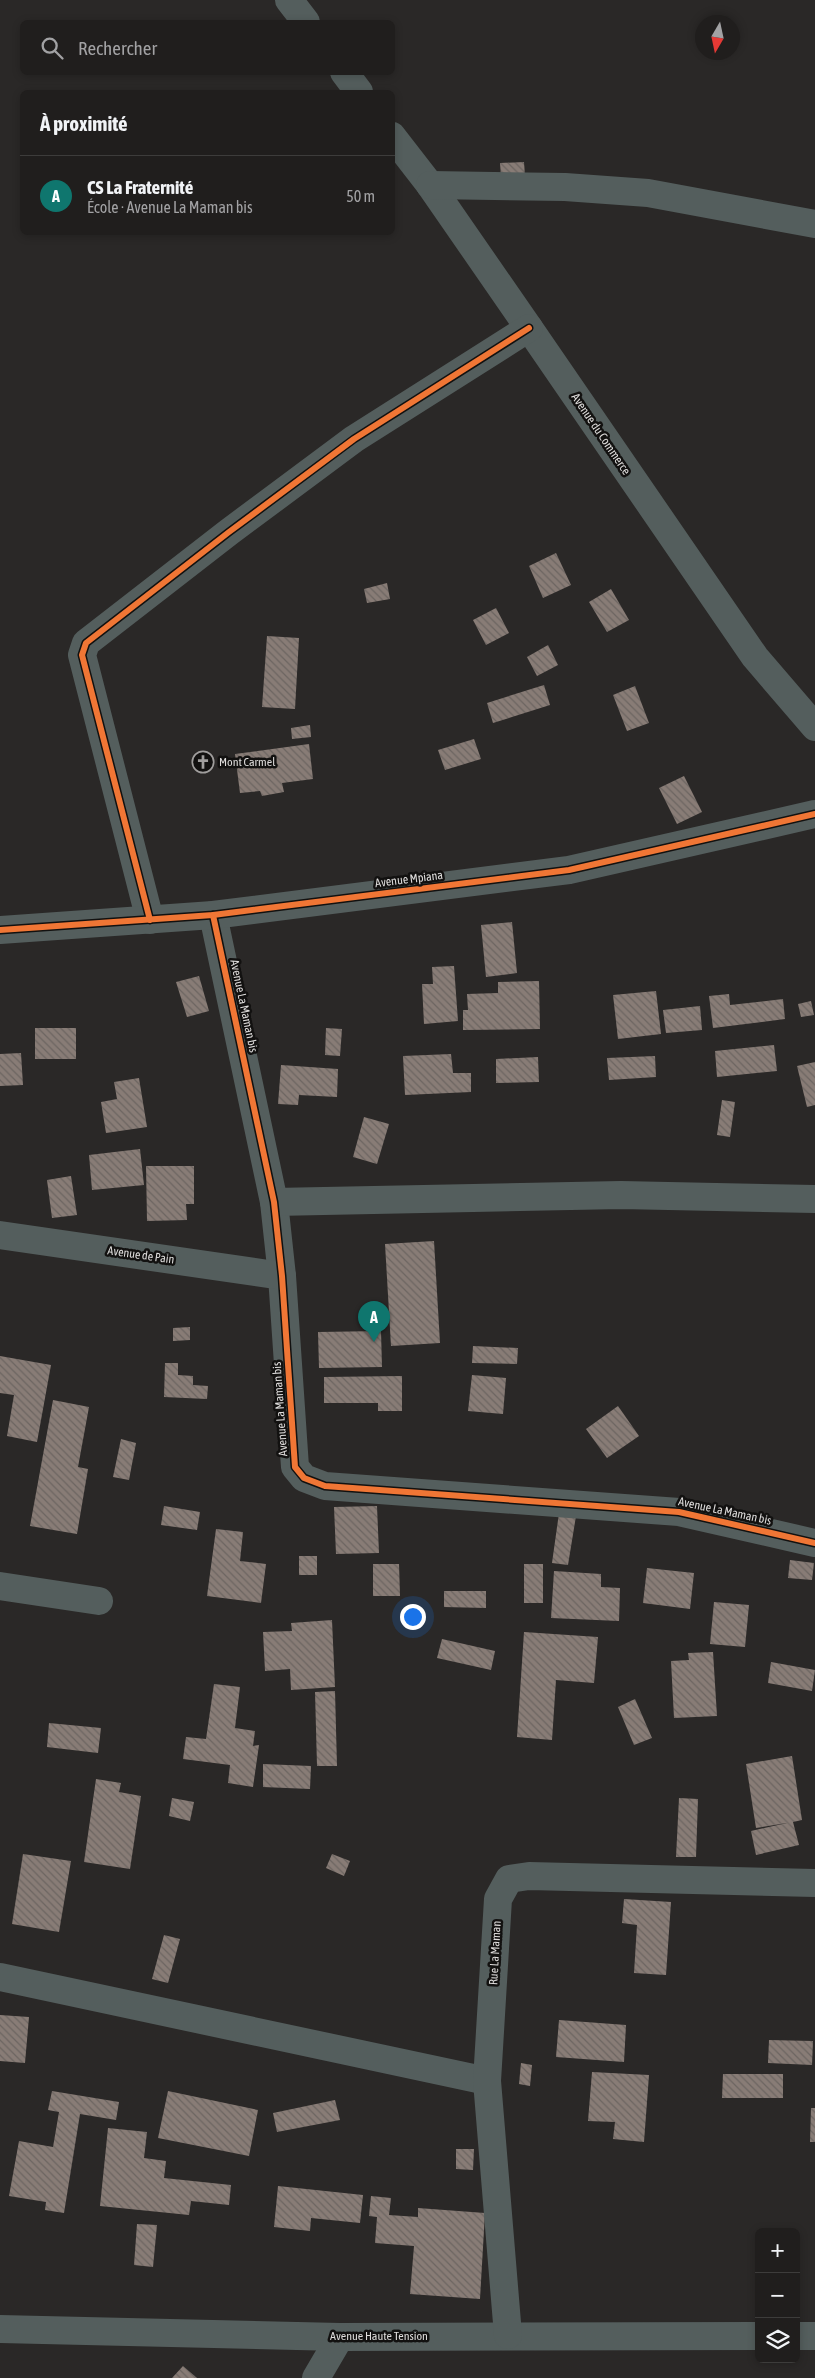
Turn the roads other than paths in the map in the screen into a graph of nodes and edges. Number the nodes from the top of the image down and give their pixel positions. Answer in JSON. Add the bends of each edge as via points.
{"nodes":[{"id":1,"x":289,"y":0,"type":"edge"},
{"id":2,"x":304,"y":20,"type":"edge"},
{"id":3,"x":346,"y":75,"type":"edge"},
{"id":4,"x":358,"y":90,"type":"edge"},
{"id":5,"x":395,"y":140,"type":"edge"},
{"id":6,"x":430,"y":185,"type":"junction"},
{"id":7,"x":815,"y":224,"type":"edge"},
{"id":8,"x":529,"y":328,"type":"junction"},
{"id":9,"x":815,"y":727,"type":"edge"},
{"id":10,"x":815,"y":814,"type":"edge"},
{"id":11,"x":214,"y":915,"type":"junction"},
{"id":12,"x":150,"y":920,"type":"junction"},
{"id":13,"x":0,"y":930,"type":"edge"},
{"id":14,"x":815,"y":1199,"type":"edge"},
{"id":15,"x":274,"y":1202,"type":"junction"},
{"id":16,"x":0,"y":1235,"type":"edge"},
{"id":17,"x":282,"y":1276,"type":"junction"},
{"id":18,"x":815,"y":1543,"type":"edge"},
{"id":19,"x":0,"y":1586,"type":"edge"},
{"id":20,"x":98,"y":1601,"type":"dead end"},
{"id":21,"x":815,"y":1883,"type":"edge"},
{"id":22,"x":0,"y":1977,"type":"edge"},
{"id":23,"x":488,"y":2081,"type":"junction"},
{"id":24,"x":0,"y":2329,"type":"edge"},
{"id":25,"x":508,"y":2335,"type":"junction"},
{"id":26,"x":755,"y":2336,"type":"edge"},
{"id":27,"x":800,"y":2336,"type":"edge"},
{"id":28,"x":815,"y":2336,"type":"edge"},
{"id":29,"x":340,"y":2337,"type":"junction"},
{"id":30,"x":316,"y":2378,"type":"edge"}],
"edges":[{"from":1,"to":2,"type":"street"},
{"from":3,"to":4,"type":"street"},
{"from":5,"to":6,"type":"street","name":"Avenue du Commerce"},
{"from":6,"to":7,"type":"street","via":[[565,187],[648,194]]},
{"from":6,"to":8,"type":"street","name":"Avenue du Commerce"},
{"from":8,"to":9,"type":"street","name":"Avenue du Commerce","via":[[755,657]]},
{"from":8,"to":12,"type":"street","via":[[354,439],[86,643],[82,656]]},
{"from":10,"to":11,"type":"street","name":"Avenue Mpiana","via":[[569,870]]},
{"from":11,"to":12,"type":"street","name":"Avenue Mpiana"},
{"from":11,"to":15,"type":"street","name":"Avenue La Maman bis"},
{"from":12,"to":13,"type":"street","name":"Avenue Mpiana"},
{"from":14,"to":15,"type":"street","via":[[621,1194]]},
{"from":15,"to":17,"type":"street","name":"Avenue La Maman bis"},
{"from":16,"to":17,"type":"street","name":"Avenue de Pain"},
{"from":17,"to":18,"type":"street","name":"Avenue La Maman bis","via":[[295,1467],[304,1478],[325,1486],[679,1512]]},
{"from":19,"to":20,"type":"street"},
{"from":21,"to":23,"type":"street","name":"Rue La Maman","via":[[509,1878],[498,1899]]},
{"from":22,"to":23,"type":"street"},
{"from":23,"to":25,"type":"street","name":"Rue La Maman"},
{"from":24,"to":29,"type":"street","name":"Avenue Haute Tension"},
{"from":25,"to":26,"type":"street","name":"Avenue Haute Tension"},
{"from":25,"to":29,"type":"street","name":"Avenue Haute Tension"},
{"from":27,"to":28,"type":"street"},
{"from":29,"to":30,"type":"street"}]}
